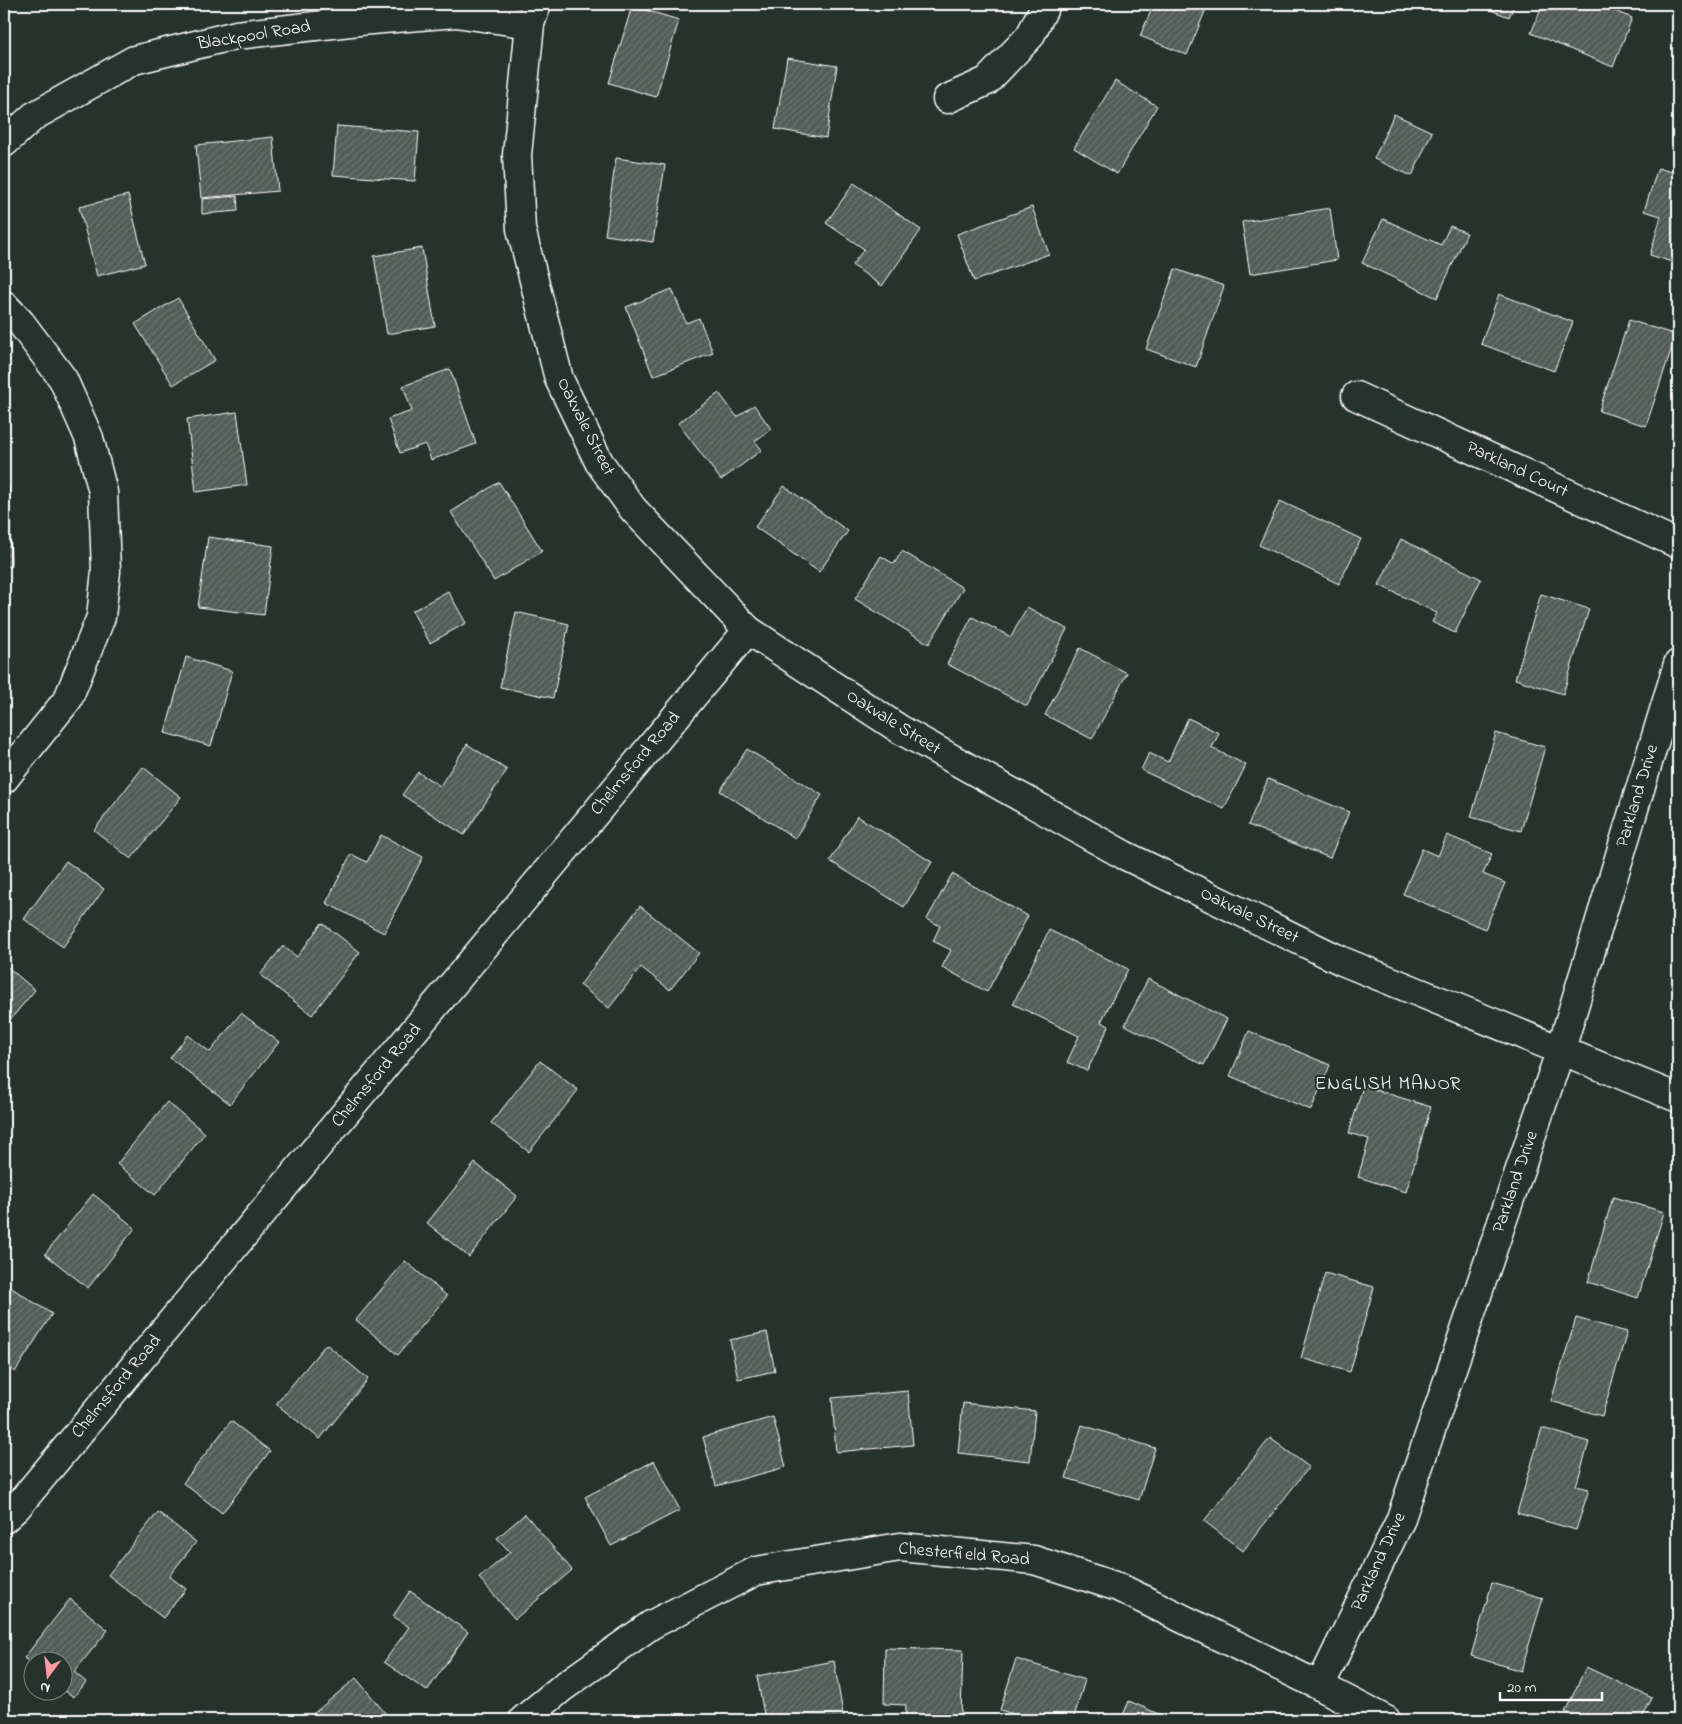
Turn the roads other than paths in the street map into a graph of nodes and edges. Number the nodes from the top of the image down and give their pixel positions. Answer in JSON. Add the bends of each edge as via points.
{"nodes":[{"id":1,"x":1046,"y":4,"type":"edge"},
{"id":2,"x":534,"y":14,"type":"edge"},
{"id":3,"x":947,"y":99,"type":"dead end"},
{"id":4,"x":4,"y":143,"type":"edge"},
{"id":5,"x":4,"y":304,"type":"edge"},
{"id":6,"x":1356,"y":396,"type":"dead end"},
{"id":7,"x":1678,"y":544,"type":"edge"},
{"id":8,"x":748,"y":630,"type":"junction"},
{"id":9,"x":1678,"y":664,"type":"edge"},
{"id":10,"x":4,"y":779,"type":"edge"},
{"id":11,"x":1561,"y":1049,"type":"junction"},
{"id":12,"x":1678,"y":1098,"type":"edge"},
{"id":13,"x":4,"y":1519,"type":"edge"},
{"id":14,"x":1320,"y":1686,"type":"junction"},
{"id":15,"x":523,"y":1720,"type":"edge"},
{"id":16,"x":1386,"y":1720,"type":"edge"}],
"edges":[{"from":1,"to":3,"type":"street","via":[[1030,36],[987,81]]},
{"from":2,"to":4,"type":"street","name":"Blackpool Road","via":[[456,13],[359,20],[236,35],[134,60],[34,116]]},
{"from":2,"to":8,"type":"street","name":"Oakvale Street","via":[[516,155],[521,229],[558,379],[599,462],[633,509]]},
{"from":5,"to":10,"type":"street","via":[[63,379],[89,438],[103,492],[106,571],[101,617],[68,699]]},
{"from":6,"to":7,"type":"street","name":"Parkland Court"},
{"from":8,"to":11,"type":"street","name":"Oakvale Street","via":[[901,730],[1124,855],[1342,961]]},
{"from":8,"to":13,"type":"street","name":"Chelmsford Road"},
{"from":9,"to":11,"type":"street","name":"Parkland Drive"},
{"from":11,"to":12,"type":"street","name":"Oakvale Street"},
{"from":11,"to":14,"type":"street","name":"Parkland Drive","via":[[1400,1521]]},
{"from":14,"to":15,"type":"street","name":"Chesterfield Road","via":[[1118,1587],[1034,1560],[900,1547],[756,1572],[651,1625]]},
{"from":14,"to":16,"type":"street","name":"Chesterfield Road"}]}
